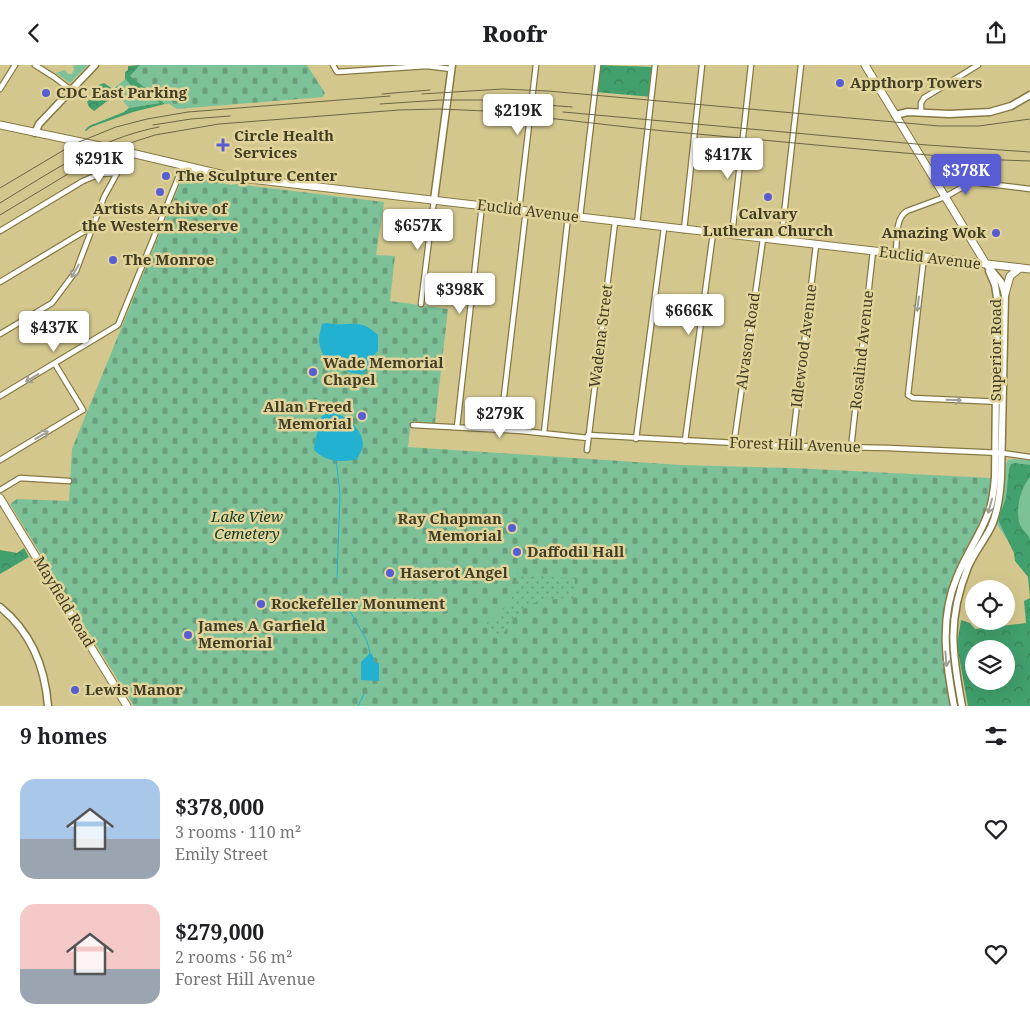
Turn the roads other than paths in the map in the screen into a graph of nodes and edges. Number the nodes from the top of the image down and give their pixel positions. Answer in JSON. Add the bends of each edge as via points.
{"nodes":[{"id":1,"x":15,"y":65,"type":"edge"},
{"id":2,"x":35,"y":65,"type":"edge"},
{"id":3,"x":95,"y":65,"type":"edge"},
{"id":4,"x":333,"y":65,"type":"edge"},
{"id":5,"x":536,"y":65,"type":"edge"},
{"id":6,"x":598,"y":65,"type":"edge"},
{"id":7,"x":656,"y":65,"type":"edge"},
{"id":8,"x":702,"y":65,"type":"edge"},
{"id":9,"x":751,"y":65,"type":"edge"},
{"id":10,"x":801,"y":65,"type":"edge"},
{"id":11,"x":865,"y":65,"type":"edge"},
{"id":12,"x":978,"y":65,"type":"edge"},
{"id":13,"x":380,"y":67,"type":"edge"},
{"id":14,"x":451,"y":67,"type":"edge"},
{"id":15,"x":0,"y":89,"type":"edge"},
{"id":16,"x":70,"y":90,"type":"junction"},
{"id":17,"x":1030,"y":95,"type":"edge"},
{"id":18,"x":921,"y":113,"type":"junction"},
{"id":19,"x":895,"y":115,"type":"junction"},
{"id":20,"x":0,"y":125,"type":"edge"},
{"id":21,"x":35,"y":133,"type":"junction"},
{"id":22,"x":128,"y":153,"type":"junction"},
{"id":23,"x":183,"y":166,"type":"junction"},
{"id":24,"x":116,"y":173,"type":"junction"},
{"id":25,"x":1030,"y":189,"type":"edge"},
{"id":26,"x":945,"y":197,"type":"junction"},
{"id":27,"x":434,"y":200,"type":"junction"},
{"id":28,"x":482,"y":205,"type":"junction"},
{"id":29,"x":522,"y":210,"type":"junction"},
{"id":30,"x":568,"y":216,"type":"junction"},
{"id":31,"x":580,"y":217,"type":"junction"},
{"id":32,"x":615,"y":222,"type":"junction"},
{"id":33,"x":637,"y":224,"type":"junction"},
{"id":34,"x":93,"y":226,"type":"junction"},
{"id":35,"x":664,"y":227,"type":"junction"},
{"id":36,"x":684,"y":230,"type":"junction"},
{"id":37,"x":0,"y":231,"type":"edge"},
{"id":38,"x":713,"y":233,"type":"junction"},
{"id":39,"x":732,"y":235,"type":"junction"},
{"id":40,"x":763,"y":239,"type":"junction"},
{"id":41,"x":781,"y":241,"type":"junction"},
{"id":42,"x":816,"y":245,"type":"junction"},
{"id":43,"x":873,"y":251,"type":"junction"},
{"id":44,"x":896,"y":253,"type":"junction"},
{"id":45,"x":924,"y":256,"type":"junction"},
{"id":46,"x":986,"y":264,"type":"junction"},
{"id":47,"x":1020,"y":268,"type":"junction"},
{"id":48,"x":1030,"y":269,"type":"edge"},
{"id":49,"x":0,"y":282,"type":"edge"},
{"id":50,"x":1005,"y":294,"type":"junction"},
{"id":51,"x":421,"y":304,"type":"dead end"},
{"id":52,"x":0,"y":334,"type":"edge"},
{"id":53,"x":55,"y":364,"type":"junction"},
{"id":54,"x":0,"y":397,"type":"edge"},
{"id":55,"x":999,"y":402,"type":"junction"},
{"id":56,"x":413,"y":425,"type":"dead end"},
{"id":57,"x":458,"y":427,"type":"junction"},
{"id":58,"x":500,"y":430,"type":"junction"},
{"id":59,"x":544,"y":433,"type":"junction"},
{"id":60,"x":588,"y":437,"type":"junction"},
{"id":61,"x":636,"y":439,"type":"junction"},
{"id":62,"x":684,"y":441,"type":"junction"},
{"id":63,"x":734,"y":443,"type":"junction"},
{"id":64,"x":792,"y":446,"type":"junction"},
{"id":65,"x":851,"y":448,"type":"junction"},
{"id":66,"x":587,"y":450,"type":"dead end"},
{"id":67,"x":999,"y":453,"type":"junction"},
{"id":68,"x":1030,"y":457,"type":"edge"},
{"id":69,"x":0,"y":460,"type":"edge"},
{"id":70,"x":69,"y":481,"type":"dead end"},
{"id":71,"x":0,"y":490,"type":"edge"},
{"id":72,"x":0,"y":498,"type":"edge"},
{"id":73,"x":970,"y":555,"type":"junction"},
{"id":74,"x":954,"y":585,"type":"junction"},
{"id":75,"x":961,"y":588,"type":"junction"},
{"id":76,"x":0,"y":607,"type":"edge"},
{"id":77,"x":48,"y":706,"type":"edge"},
{"id":78,"x":127,"y":706,"type":"edge"},
{"id":79,"x":954,"y":706,"type":"edge"},
{"id":80,"x":962,"y":706,"type":"edge"}],
"edges":[{"from":1,"to":15,"type":"street"},
{"from":2,"to":16,"type":"street"},
{"from":3,"to":16,"type":"main road"},
{"from":4,"to":13,"type":"street","via":[[337,72]]},
{"from":5,"to":29,"type":"street"},
{"from":6,"to":31,"type":"street"},
{"from":7,"to":33,"type":"street"},
{"from":8,"to":36,"type":"street"},
{"from":9,"to":39,"type":"street"},
{"from":10,"to":41,"type":"street"},
{"from":11,"to":19,"type":"main road"},
{"from":12,"to":18,"type":"street","via":[[924,98]]},
{"from":13,"to":14,"type":"street"},
{"from":14,"to":27,"type":"main road"},
{"from":16,"to":21,"type":"main road"},
{"from":17,"to":18,"type":"main road","via":[[1011,106],[978,114]]},
{"from":18,"to":19,"type":"main road"},
{"from":19,"to":26,"type":"main road"},
{"from":20,"to":21,"type":"main road","name":"Euclid Avenue"},
{"from":21,"to":22,"type":"main road","name":"Euclid Avenue"},
{"from":22,"to":23,"type":"main road","name":"Euclid Avenue"},
{"from":22,"to":24,"type":"street"},
{"from":23,"to":27,"type":"main road","name":"Euclid Avenue","via":[[233,177]]},
{"from":23,"to":53,"type":"street","via":[[118,325]]},
{"from":24,"to":34,"type":"street"},
{"from":24,"to":37,"type":"street","via":[[100,174],[83,181]]},
{"from":25,"to":26,"type":"street","via":[[972,182]]},
{"from":26,"to":44,"type":"street","via":[[902,215]]},
{"from":26,"to":46,"type":"main road"},
{"from":27,"to":28,"type":"main road","name":"Euclid Avenue"},
{"from":27,"to":51,"type":"street"},
{"from":28,"to":29,"type":"main road","name":"Euclid Avenue"},
{"from":28,"to":57,"type":"street"},
{"from":29,"to":30,"type":"main road","name":"Euclid Avenue"},
{"from":29,"to":58,"type":"street"},
{"from":30,"to":31,"type":"main road","name":"Euclid Avenue"},
{"from":30,"to":59,"type":"street"},
{"from":31,"to":32,"type":"main road","name":"Euclid Avenue"},
{"from":32,"to":33,"type":"main road","name":"Euclid Avenue"},
{"from":32,"to":60,"type":"street","name":"Wadena Street"},
{"from":33,"to":35,"type":"main road","name":"Euclid Avenue"},
{"from":34,"to":49,"type":"street"},
{"from":34,"to":52,"type":"street","one_way":true,"via":[[76,271],[52,303]]},
{"from":35,"to":36,"type":"main road","name":"Euclid Avenue"},
{"from":35,"to":61,"type":"street"},
{"from":36,"to":38,"type":"main road","name":"Euclid Avenue"},
{"from":38,"to":39,"type":"main road","name":"Euclid Avenue"},
{"from":38,"to":62,"type":"street"},
{"from":39,"to":40,"type":"main road","name":"Euclid Avenue"},
{"from":40,"to":41,"type":"main road","name":"Euclid Avenue"},
{"from":40,"to":63,"type":"street","name":"Alvason Road"},
{"from":41,"to":42,"type":"main road","name":"Euclid Avenue"},
{"from":42,"to":43,"type":"main road","name":"Euclid Avenue"},
{"from":42,"to":64,"type":"street","name":"Idlewood Avenue"},
{"from":43,"to":44,"type":"main road","name":"Euclid Avenue"},
{"from":43,"to":65,"type":"street","name":"Rosalind Avenue"},
{"from":44,"to":45,"type":"main road","name":"Euclid Avenue"},
{"from":45,"to":46,"type":"main road","name":"Euclid Avenue"},
{"from":45,"to":55,"type":"street","one_way":true,"via":[[908,395],[913,398]]},
{"from":46,"to":47,"type":"main road","name":"Euclid Avenue"},
{"from":46,"to":50,"type":"main road","name":"Superior Road","via":[[1001,282]]},
{"from":46,"to":55,"type":"main road","name":"Superior Road","via":[[995,285]]},
{"from":47,"to":48,"type":"main road","name":"Euclid Avenue"},
{"from":47,"to":50,"type":"main road","via":[[1010,276]]},
{"from":50,"to":55,"type":"main road","name":"Superior Road"},
{"from":53,"to":54,"type":"street","one_way":true},
{"from":69,"to":53,"type":"street","one_way":true,"via":[[83,410]]},
{"from":55,"to":67,"type":"main road","name":"Superior Road"},
{"from":56,"to":57,"type":"street","name":"Forest Hill Avenue"},
{"from":57,"to":58,"type":"street","name":"Forest Hill Avenue"},
{"from":58,"to":59,"type":"street","name":"Forest Hill Avenue"},
{"from":59,"to":60,"type":"street","name":"Forest Hill Avenue"},
{"from":60,"to":61,"type":"street","name":"Forest Hill Avenue"},
{"from":60,"to":66,"type":"street","name":"Wadena Street"},
{"from":61,"to":62,"type":"street","name":"Forest Hill Avenue"},
{"from":62,"to":63,"type":"street","name":"Forest Hill Avenue"},
{"from":63,"to":64,"type":"street","name":"Forest Hill Avenue"},
{"from":64,"to":65,"type":"street","name":"Forest Hill Avenue"},
{"from":65,"to":67,"type":"street","name":"Forest Hill Avenue"},
{"from":67,"to":68,"type":"street","name":"Forest Hill Avenue"},
{"from":67,"to":73,"type":"main road","name":"Superior Road","via":[[991,504]]},
{"from":70,"to":71,"type":"street","via":[[20,478]]},
{"from":72,"to":78,"type":"main road","name":"Mayfield Road"},
{"from":73,"to":74,"type":"main road","name":"Superior Road"},
{"from":73,"to":75,"type":"main road","name":"Superior Road"},
{"from":74,"to":75,"type":"main road"},
{"from":74,"to":79,"type":"main road","name":"Superior Road","one_way":true,"via":[[945,642]]},
{"from":75,"to":80,"type":"main road","name":"Superior Road","via":[[953,620],[952,648]]},
{"from":76,"to":77,"type":"main road","via":[[16,622],[35,650],[46,680]]}]}
